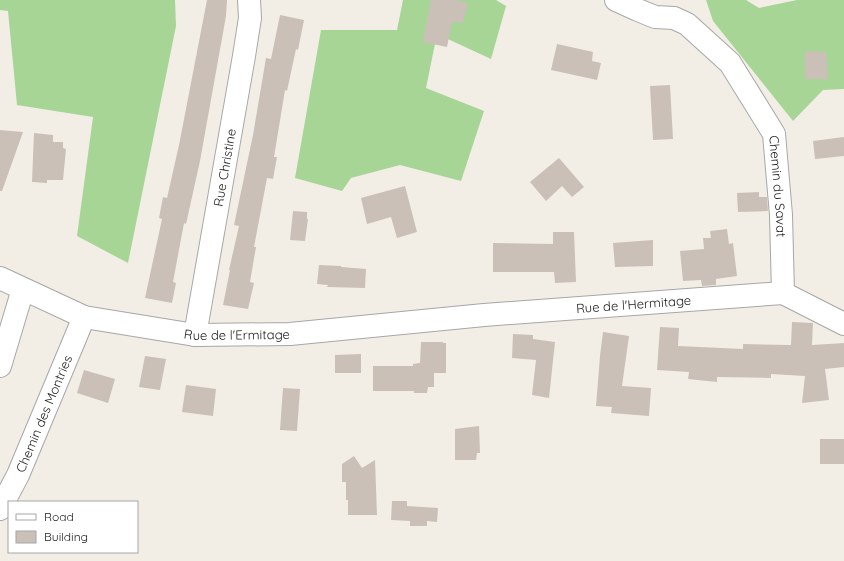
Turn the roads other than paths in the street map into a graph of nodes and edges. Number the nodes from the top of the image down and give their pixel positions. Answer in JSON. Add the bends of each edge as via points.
{"nodes":[{"id":1,"x":249,"y":0,"type":"edge"},
{"id":2,"x":616,"y":0,"type":"edge"},
{"id":3,"x":0,"y":278,"type":"edge"},
{"id":4,"x":24,"y":289,"type":"junction"},
{"id":5,"x":783,"y":293,"type":"junction"},
{"id":6,"x":484,"y":315,"type":"joint"},
{"id":7,"x":84,"y":317,"type":"junction"},
{"id":8,"x":844,"y":324,"type":"edge"},
{"id":9,"x":195,"y":335,"type":"junction"},
{"id":10,"x":0,"y":366,"type":"edge"},
{"id":11,"x":0,"y":509,"type":"edge"}],
"edges":[{"from":1,"to":9,"type":"street","name":"Rue Christine","via":[[250,18],[244,56]]},
{"from":2,"to":5,"type":"street","name":"Chemin du Savat","via":[[655,17],[674,18],[687,24],[730,62],[774,134],[781,215]]},
{"from":3,"to":4,"type":"street","name":"Rue de l'Ermitage"},
{"from":4,"to":7,"type":"street","name":"Rue de l'Ermitage"},
{"from":4,"to":10,"type":"street"},
{"from":5,"to":6,"type":"street","name":"Rue de l'Hermitage"},
{"from":5,"to":8,"type":"street"},
{"from":6,"to":9,"type":"street","name":"Rue de l'Ermitage","via":[[290,334]]},
{"from":7,"to":9,"type":"street","name":"Rue de l'Ermitage"},
{"from":7,"to":11,"type":"street","name":"Chemin des Montries","via":[[18,475]]}]}
